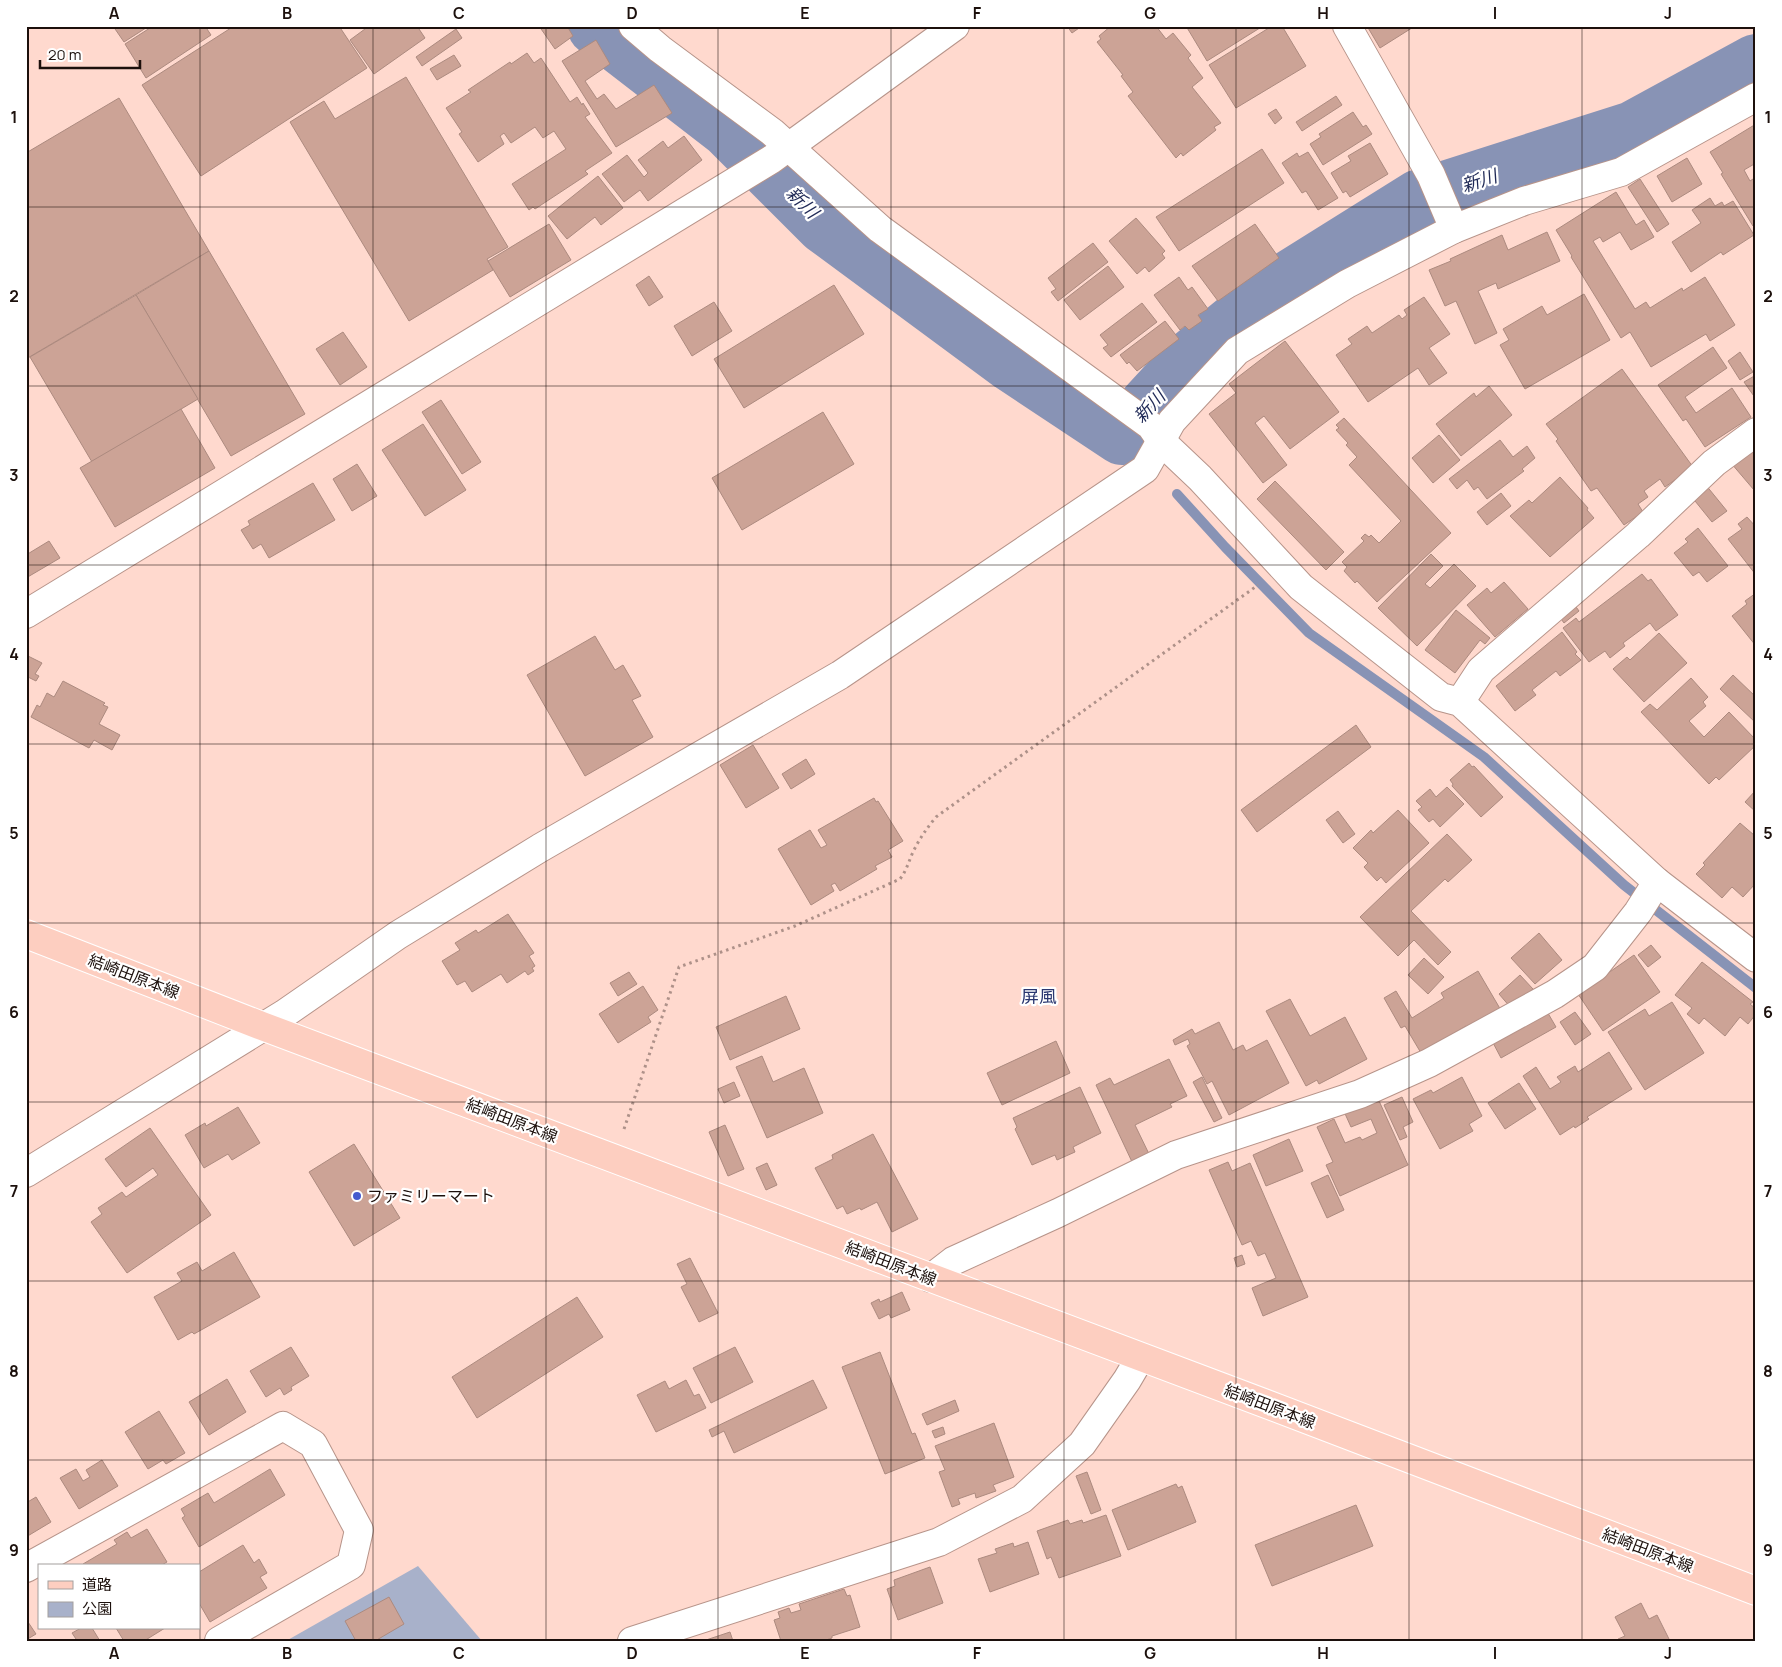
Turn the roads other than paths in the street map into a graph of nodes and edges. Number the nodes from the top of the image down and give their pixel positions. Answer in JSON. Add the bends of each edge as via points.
{"nodes":[{"id":1,"x":633,"y":26,"type":"edge"},
{"id":2,"x":955,"y":26,"type":"edge"},
{"id":3,"x":1347,"y":26,"type":"edge"},
{"id":4,"x":1756,"y":97,"type":"edge"},
{"id":5,"x":771,"y":158,"type":"junction"},
{"id":6,"x":1454,"y":229,"type":"junction"},
{"id":7,"x":1756,"y":432,"type":"edge"},
{"id":8,"x":1162,"y":442,"type":"junction"},
{"id":9,"x":26,"y":614,"type":"edge"},
{"id":10,"x":1460,"y":702,"type":"junction"},
{"id":11,"x":1657,"y":882,"type":"junction"},
{"id":12,"x":26,"y":934,"type":"edge"},
{"id":13,"x":1756,"y":958,"type":"edge"},
{"id":14,"x":262,"y":1026,"type":"junction"},
{"id":15,"x":26,"y":1173,"type":"edge"},
{"id":16,"x":931,"y":1278,"type":"junction"},
{"id":17,"x":1140,"y":1358,"type":"junction"},
{"id":18,"x":26,"y":1568,"type":"edge"},
{"id":19,"x":1756,"y":1592,"type":"edge"},
{"id":20,"x":220,"y":1641,"type":"edge"},
{"id":21,"x":632,"y":1641,"type":"edge"}],
"edges":[{"from":1,"to":5,"type":"street","via":[[772,132]]},
{"from":2,"to":5,"type":"street"},
{"from":3,"to":6,"type":"street","via":[[1431,175]]},
{"from":4,"to":6,"type":"street","via":[[1621,172],[1524,201]]},
{"from":5,"to":8,"type":"street","via":[[880,229],[1150,426]]},
{"from":5,"to":9,"type":"street"},
{"from":6,"to":8,"type":"street","via":[[1347,284],[1236,351],[1172,421]]},
{"from":7,"to":10,"type":"street","via":[[1714,463],[1638,535],[1481,670]]},
{"from":8,"to":10,"type":"street","via":[[1200,478],[1301,587],[1441,697]]},
{"from":8,"to":14,"type":"street","via":[[1145,469],[840,675],[540,848],[398,935]]},
{"from":10,"to":11,"type":"street"},
{"from":11,"to":13,"type":"street"},
{"from":11,"to":16,"type":"street","via":[[1595,967],[1547,999],[1429,1063],[1360,1094],[1176,1155],[953,1261]]},
{"from":12,"to":14,"type":"main road","name":"結崎田原本線"},
{"from":14,"to":15,"type":"street"},
{"from":14,"to":16,"type":"main road","name":"結崎田原本線"},
{"from":16,"to":17,"type":"main road","name":"結崎田原本線"},
{"from":17,"to":19,"type":"main road","name":"結崎田原本線"},
{"from":17,"to":21,"type":"street","via":[[1082,1444],[1022,1499],[939,1542]]},
{"from":18,"to":20,"type":"street","via":[[282,1426],[312,1444],[359,1530],[351,1565]]}]}
